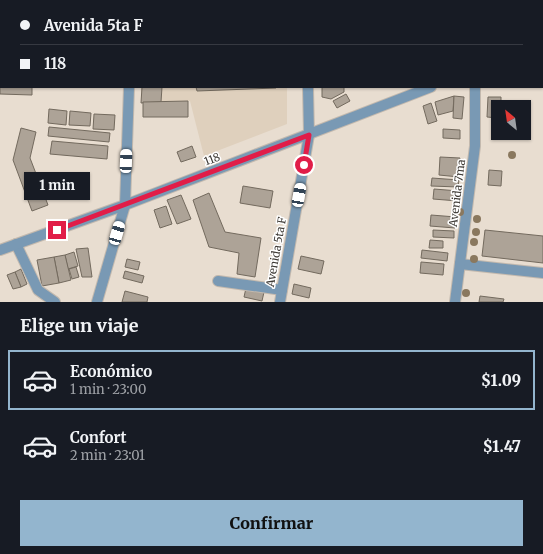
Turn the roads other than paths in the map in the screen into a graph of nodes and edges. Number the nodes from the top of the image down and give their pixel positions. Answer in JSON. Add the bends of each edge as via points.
{"nodes":[{"id":1,"x":129,"y":88,"type":"edge"},
{"id":2,"x":308,"y":88,"type":"edge"},
{"id":3,"x":428,"y":88,"type":"edge"},
{"id":4,"x":475,"y":88,"type":"edge"},
{"id":5,"x":309,"y":135,"type":"junction"},
{"id":6,"x":125,"y":205,"type":"junction"},
{"id":7,"x":16,"y":244,"type":"junction"},
{"id":8,"x":0,"y":250,"type":"edge"},
{"id":9,"x":460,"y":264,"type":"junction"},
{"id":10,"x":543,"y":273,"type":"edge"},
{"id":11,"x":218,"y":281,"type":"dead end"},
{"id":12,"x":282,"y":290,"type":"junction"},
{"id":13,"x":55,"y":302,"type":"edge"},
{"id":14,"x":98,"y":302,"type":"edge"},
{"id":15,"x":280,"y":302,"type":"edge"},
{"id":16,"x":455,"y":302,"type":"edge"}],
"edges":[{"from":1,"to":6,"type":"street"},
{"from":2,"to":5,"type":"street","name":"Avenida 5ta F"},
{"from":3,"to":5,"type":"street","name":"118"},
{"from":4,"to":9,"type":"street","name":"Avenida 7ma","via":[[475,146]]},
{"from":5,"to":6,"type":"street","name":"118"},
{"from":5,"to":12,"type":"street","name":"Avenida 5ta F"},
{"from":6,"to":7,"type":"street","name":"118"},
{"from":6,"to":14,"type":"street"},
{"from":7,"to":8,"type":"street","name":"118"},
{"from":7,"to":13,"type":"street","via":[[38,290]]},
{"from":9,"to":10,"type":"street"},
{"from":9,"to":16,"type":"street","name":"Avenida 7ma"},
{"from":11,"to":12,"type":"street"},
{"from":12,"to":15,"type":"street","name":"Avenida 5ta F"}]}
